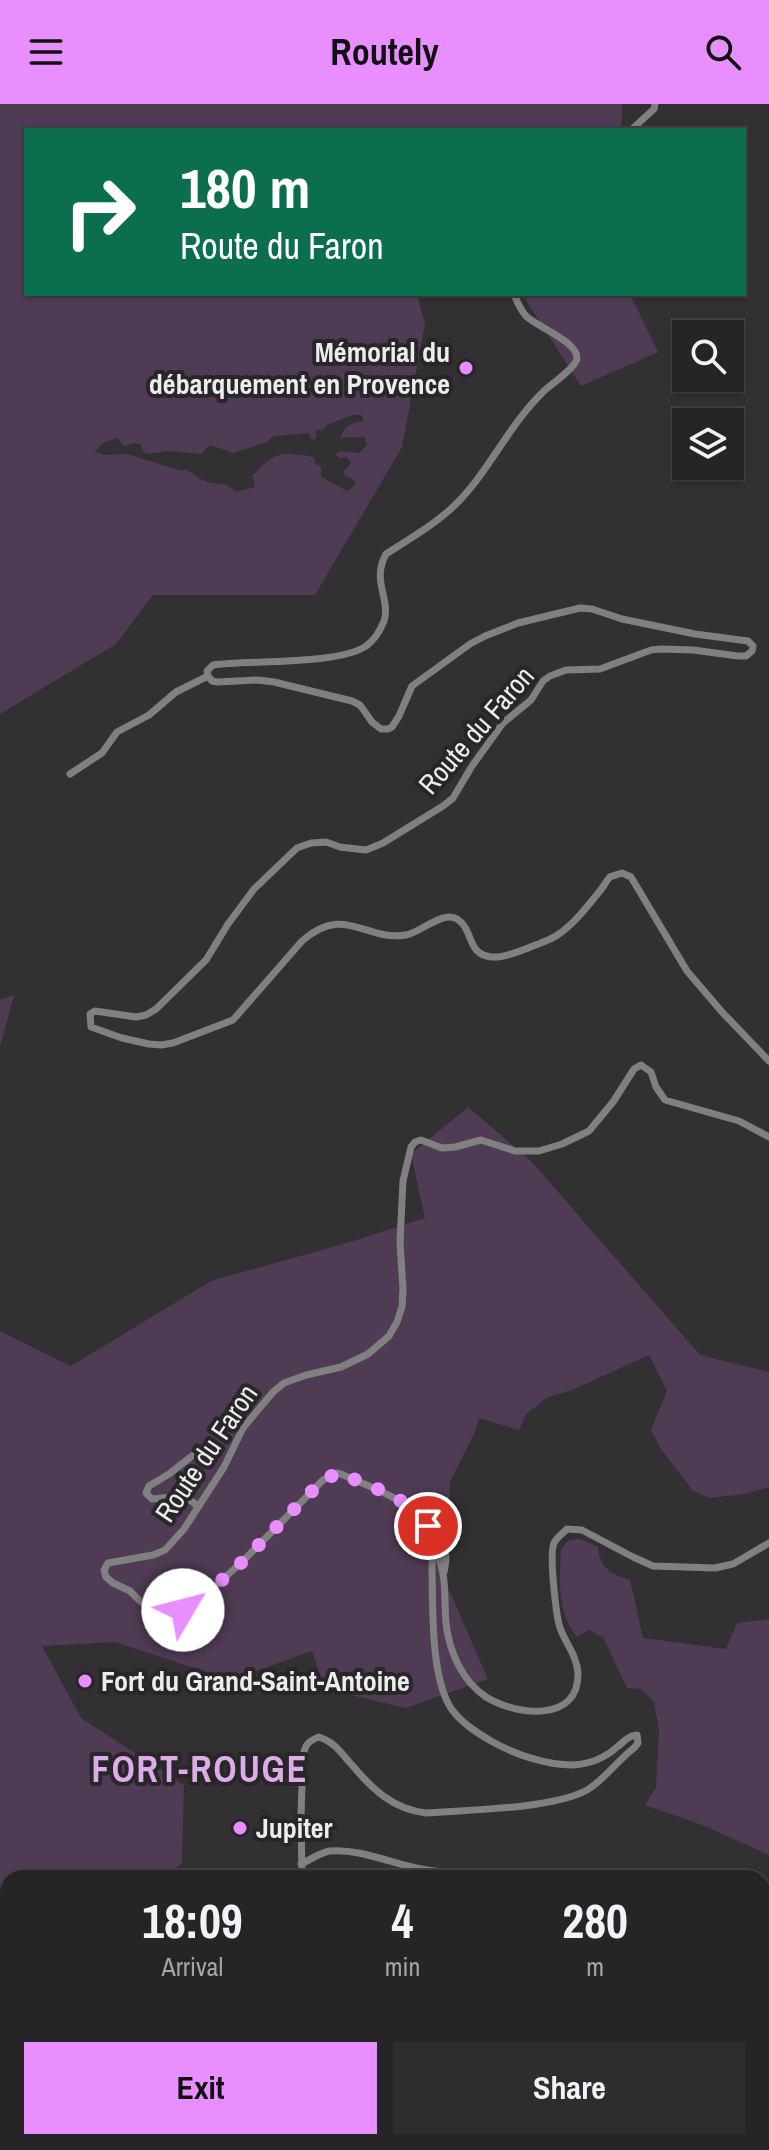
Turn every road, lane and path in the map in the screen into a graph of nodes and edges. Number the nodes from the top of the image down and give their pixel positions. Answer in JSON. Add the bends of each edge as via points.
{"nodes":[{"id":1,"x":655,"y":104,"type":"edge"},
{"id":2,"x":633,"y":128,"type":"edge"},
{"id":3,"x":515,"y":296,"type":"edge"},
{"id":4,"x":208,"y":676,"type":"junction"},
{"id":5,"x":70,"y":774,"type":"dead end"},
{"id":6,"x":769,"y":1061,"type":"edge"},
{"id":7,"x":769,"y":1137,"type":"edge"},
{"id":8,"x":192,"y":1456,"type":"dead end"},
{"id":9,"x":197,"y":1506,"type":"junction"},
{"id":10,"x":769,"y":1543,"type":"edge"},
{"id":11,"x":433,"y":1545,"type":"junction"},
{"id":12,"x":433,"y":1555,"type":"junction"},
{"id":13,"x":444,"y":1574,"type":"junction"},
{"id":14,"x":301,"y":1864,"type":"junction"},
{"id":15,"x":301,"y":1870,"type":"edge"},
{"id":16,"x":423,"y":1870,"type":"edge"}],
"edges":[{"from":1,"to":2,"type":"street"},
{"from":3,"to":4,"type":"street","via":[[524,314],[567,343],[577,359],[514,425],[481,477],[456,504],[386,554],[379,575],[385,615],[378,634],[364,647],[338,655],[213,665]]},
{"from":4,"to":5,"type":"street","via":[[117,732],[102,753]]},
{"from":4,"to":6,"type":"street","name":"Route du Faron","via":[[218,682],[274,682],[352,701],[381,729],[388,729],[412,686],[453,655],[485,636],[563,611],[592,609],[753,646],[746,656],[651,650],[600,669],[550,676],[503,723],[443,806],[366,850],[326,842],[297,848],[254,889],[206,960],[156,1009],[136,1017],[95,1011],[90,1014],[91,1027],[161,1045],[233,1020],[302,941],[314,930],[337,924],[409,935],[433,922],[457,918],[484,955],[517,952],[556,936],[611,876],[622,873],[631,877],[687,971]]},
{"from":7,"to":9,"type":"street","name":"Route du Faron","via":[[739,1121],[665,1100],[651,1072],[641,1065],[627,1076],[589,1131],[562,1144],[515,1151],[481,1140],[442,1148],[415,1142],[403,1181],[402,1307],[389,1336],[368,1354],[284,1383],[273,1392],[243,1428]]},
{"from":8,"to":9,"type":"street","via":[[146,1493],[152,1499],[182,1496]]},
{"from":9,"to":11,"type":"street","name":"Route du Faron","via":[[165,1550],[108,1563],[106,1577],[156,1611],[191,1608],[323,1480],[338,1473],[419,1513]]},
{"from":10,"to":13,"type":"street","via":[[715,1568],[653,1566],[582,1530],[567,1529],[554,1542],[552,1558],[556,1611],[576,1659],[577,1682],[564,1703],[542,1712],[513,1709],[472,1686],[455,1659],[446,1626]]},
{"from":11,"to":12,"type":"street"},
{"from":11,"to":13,"type":"street","via":[[442,1544],[446,1550]]},
{"from":12,"to":13,"type":"street"},
{"from":12,"to":14,"type":"street","via":[[436,1659],[449,1705],[466,1724],[500,1746],[560,1764],[594,1761],[634,1735],[638,1743],[586,1791],[526,1805],[426,1813],[389,1801],[335,1745],[319,1737],[310,1740],[303,1756]]},
{"from":14,"to":15,"type":"street"},
{"from":14,"to":16,"type":"street","via":[[327,1851]]}]}
